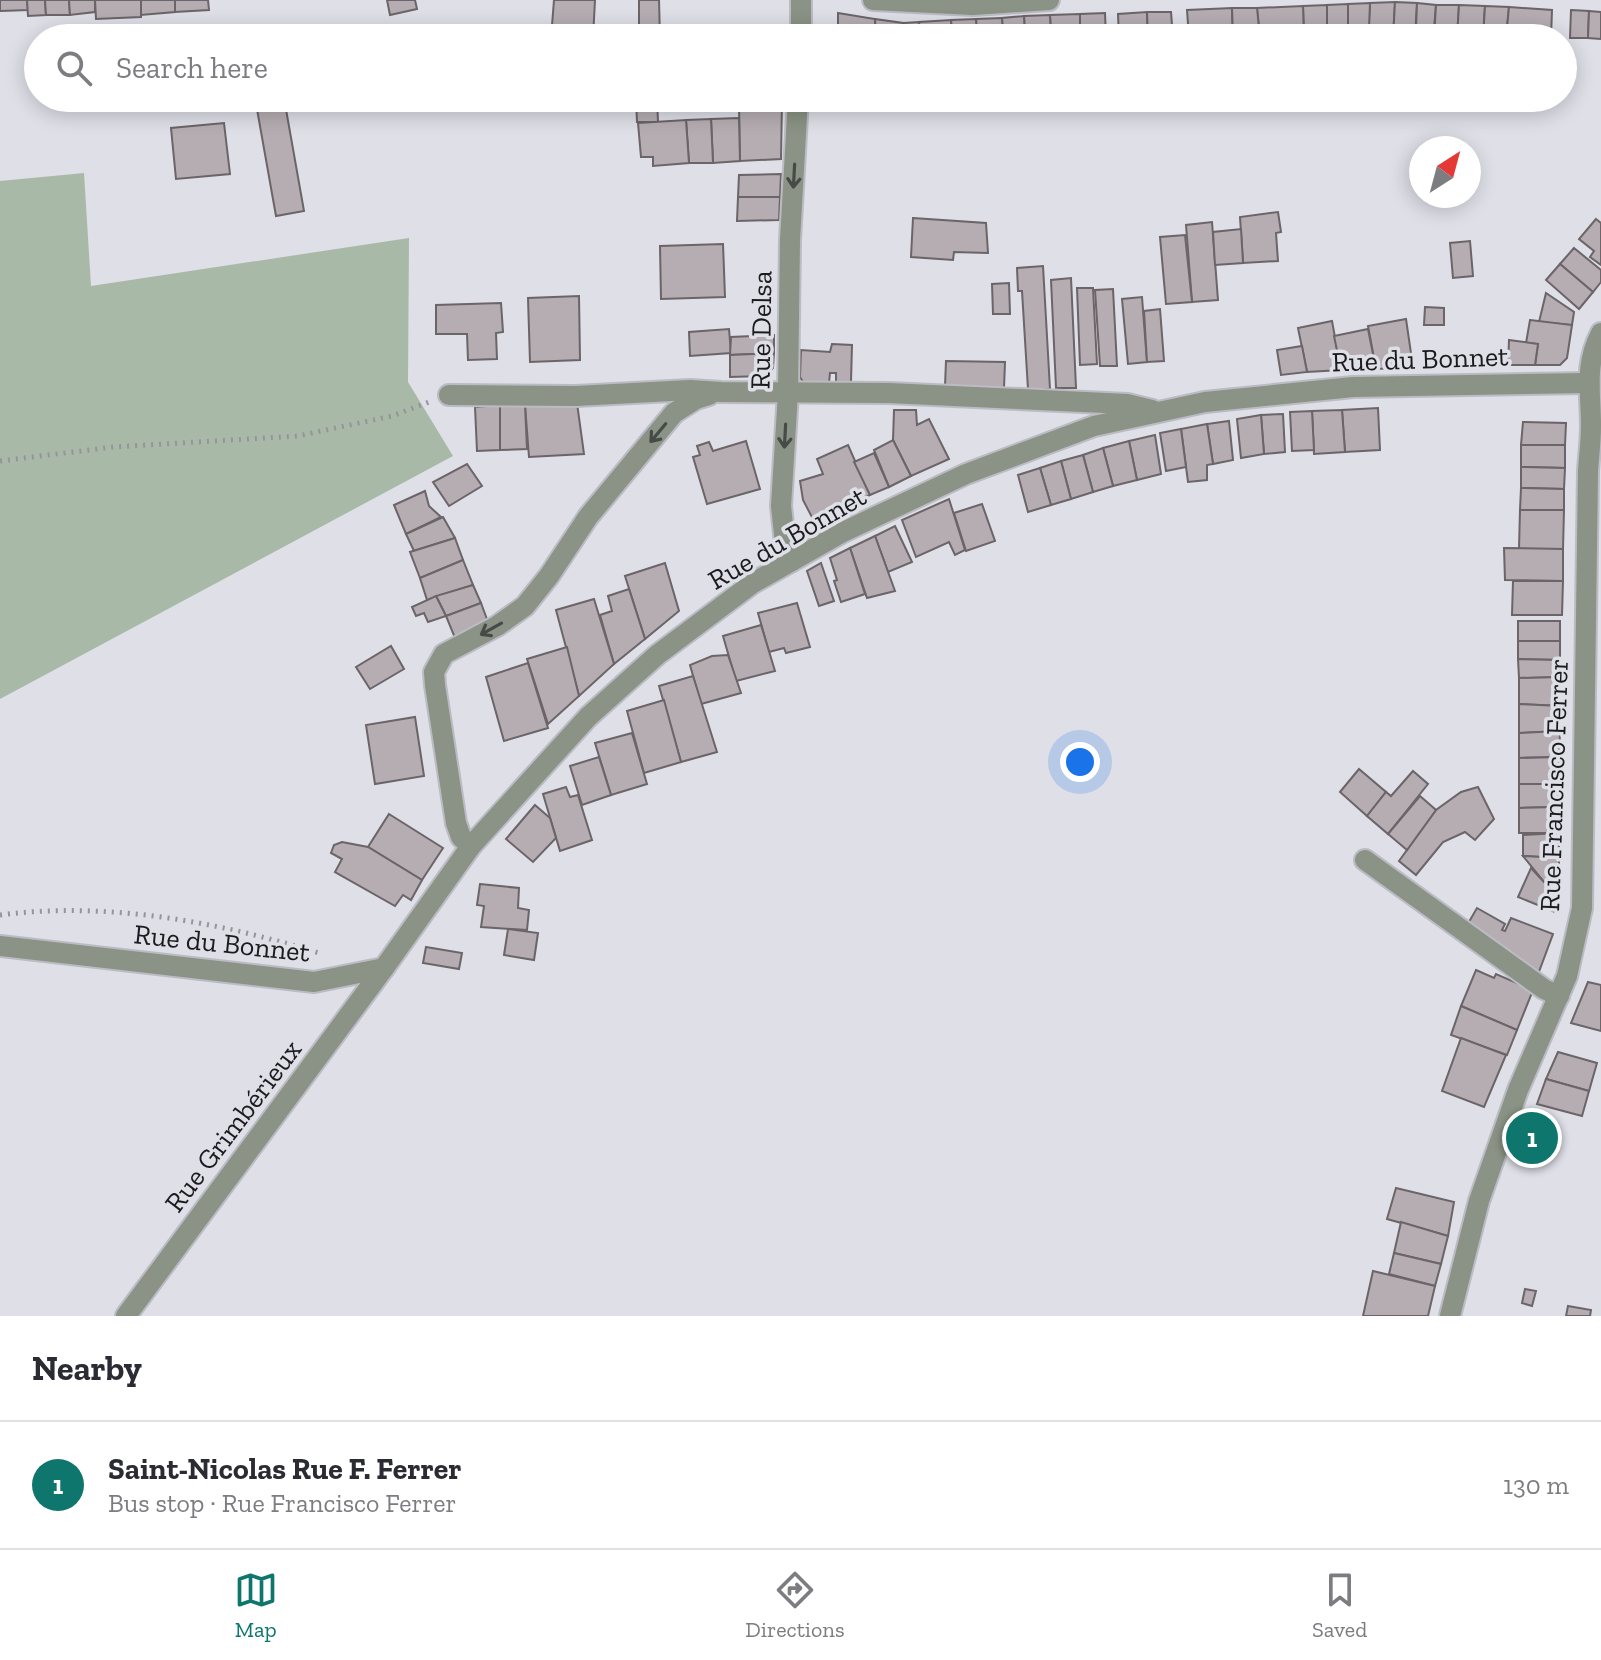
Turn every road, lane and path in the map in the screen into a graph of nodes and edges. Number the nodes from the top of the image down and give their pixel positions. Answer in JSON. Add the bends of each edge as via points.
{"nodes":[{"id":1,"x":801,"y":0,"type":"edge"},
{"id":2,"x":873,"y":0,"type":"edge"},
{"id":3,"x":1049,"y":0,"type":"edge"},
{"id":4,"x":801,"y":24,"type":"edge"},
{"id":5,"x":797,"y":112,"type":"edge"},
{"id":6,"x":1601,"y":333,"type":"edge"},
{"id":7,"x":1588,"y":383,"type":"junction"},
{"id":8,"x":721,"y":392,"type":"junction"},
{"id":9,"x":788,"y":393,"type":"junction"},
{"id":10,"x":449,"y":395,"type":"joint"},
{"id":11,"x":1160,"y":412,"type":"junction"},
{"id":12,"x":0,"y":461,"type":"edge"},
{"id":13,"x":1594,"y":558,"type":"edge"},
{"id":14,"x":792,"y":561,"type":"junction"},
{"id":15,"x":471,"y":846,"type":"junction"},
{"id":16,"x":1365,"y":860,"type":"dead end"},
{"id":17,"x":0,"y":915,"type":"edge"},
{"id":18,"x":0,"y":946,"type":"edge"},
{"id":19,"x":334,"y":957,"type":"dead end"},
{"id":20,"x":384,"y":968,"type":"junction"},
{"id":21,"x":1559,"y":996,"type":"junction"},
{"id":22,"x":126,"y":1316,"type":"edge"},
{"id":23,"x":1450,"y":1316,"type":"edge"}],
"edges":[{"from":1,"to":4,"type":"street"},
{"from":2,"to":3,"type":"street","via":[[973,5]]},
{"from":5,"to":9,"type":"street","name":"Rue Delsa","one_way":true},
{"from":6,"to":7,"type":"street","name":"Rue Francisco Ferrer","via":[[1592,351]]},
{"from":7,"to":11,"type":"street","name":"Rue du Bonnet","via":[[1353,387],[1205,402]]},
{"from":7,"to":13,"type":"street","name":"Rue Francisco Ferrer"},
{"from":8,"to":9,"type":"street","name":"Rue du Bonnet"},
{"from":8,"to":10,"type":"street","name":"Rue du Bonnet"},
{"from":8,"to":15,"type":"street","name":"Rue du Bonnet","one_way":true,"via":[[674,413],[588,517],[525,606],[444,654],[438,663],[435,685],[456,823]]},
{"from":9,"to":11,"type":"street","name":"Rue du Bonnet","via":[[1127,404]]},
{"from":9,"to":14,"type":"street","name":"Rue Delsa","one_way":true,"via":[[781,506]]},
{"from":10,"to":12,"type":"path","via":[[392,416],[298,436],[113,447]]},
{"from":11,"to":14,"type":"street","name":"Rue du Bonnet","via":[[1094,426],[966,474]]},
{"from":13,"to":21,"type":"street","name":"Rue Francisco Ferrer","via":[[1582,908]]},
{"from":14,"to":15,"type":"street","name":"Rue du Bonnet","via":[[753,583],[657,655],[588,717]]},
{"from":15,"to":20,"type":"street","name":"Rue du Bonnet"},
{"from":16,"to":21,"type":"street"},
{"from":17,"to":19,"type":"path","via":[[130,913]]},
{"from":18,"to":20,"type":"street","name":"Rue du Bonnet","via":[[314,982]]},
{"from":20,"to":22,"type":"street","name":"Rue Grimbérieux"},
{"from":21,"to":23,"type":"street","name":"Rue Francisco Ferrer","via":[[1518,1090],[1479,1201]]}]}
